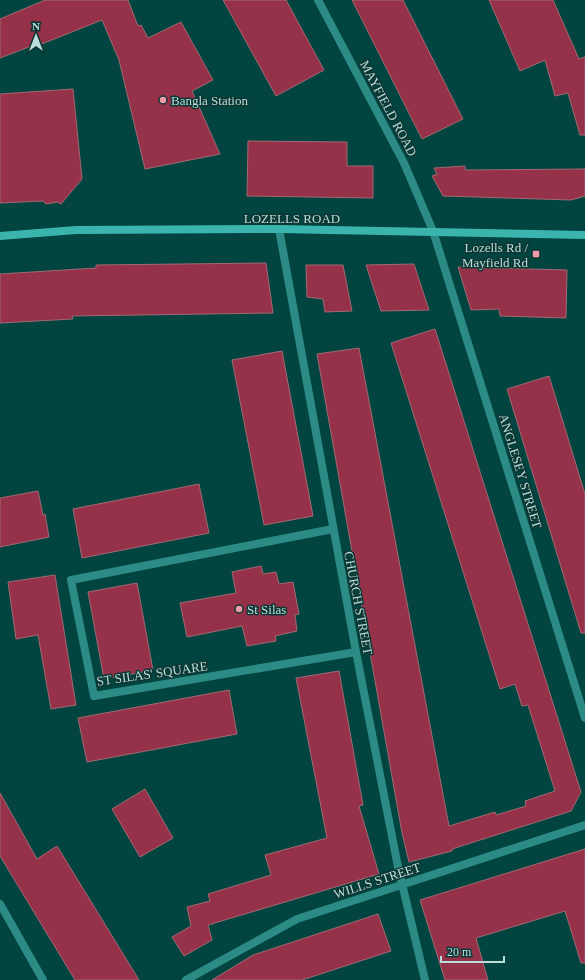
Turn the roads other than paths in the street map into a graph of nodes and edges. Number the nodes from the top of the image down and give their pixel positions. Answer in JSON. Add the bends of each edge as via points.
{"nodes":[{"id":1,"x":318,"y":0,"type":"edge"},
{"id":2,"x":279,"y":229,"type":"junction"},
{"id":3,"x":433,"y":231,"type":"junction"},
{"id":4,"x":585,"y":235,"type":"edge"},
{"id":5,"x":0,"y":236,"type":"edge"},
{"id":6,"x":333,"y":529,"type":"junction"},
{"id":7,"x":356,"y":652,"type":"junction"},
{"id":8,"x":585,"y":718,"type":"edge"},
{"id":9,"x":585,"y":825,"type":"edge"},
{"id":10,"x":401,"y":885,"type":"junction"},
{"id":11,"x":0,"y":904,"type":"edge"},
{"id":12,"x":42,"y":980,"type":"edge"},
{"id":13,"x":186,"y":980,"type":"edge"},
{"id":14,"x":425,"y":980,"type":"edge"}],
"edges":[{"from":1,"to":3,"type":"street","name":"MAYFIELD ROAD","via":[[404,163]]},
{"from":2,"to":3,"type":"main road","name":"LOZELLS ROAD"},
{"from":2,"to":5,"type":"main road","name":"LOZELLS ROAD","via":[[76,230]]},
{"from":2,"to":6,"type":"street","name":"CHURCH STREET"},
{"from":3,"to":4,"type":"main road","name":"LOZELLS ROAD"},
{"from":3,"to":8,"type":"street","name":"ANGLESEY STREET"},
{"from":6,"to":7,"type":"street","name":"CHURCH STREET"},
{"from":6,"to":7,"type":"street","name":"ST SILAS' SQUARE","via":[[71,580],[94,696]]},
{"from":7,"to":10,"type":"street","name":"CHURCH STREET"},
{"from":9,"to":10,"type":"street","name":"WILLS STREET"},
{"from":10,"to":13,"type":"street","name":"WILLS STREET","via":[[297,919]]},
{"from":10,"to":14,"type":"street","name":"CHURCH STREET"},
{"from":11,"to":12,"type":"street"}]}
